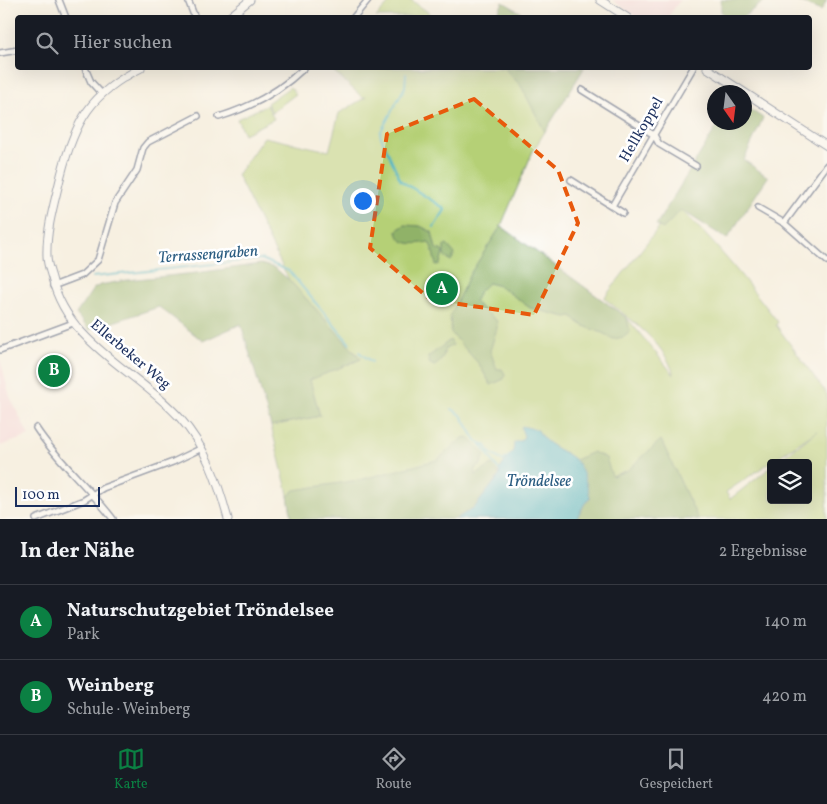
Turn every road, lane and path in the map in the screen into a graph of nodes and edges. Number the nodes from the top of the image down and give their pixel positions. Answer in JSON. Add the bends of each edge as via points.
{"nodes":[{"id":1,"x":59,"y":0,"type":"edge"},
{"id":2,"x":188,"y":0,"type":"edge"},
{"id":3,"x":250,"y":0,"type":"edge"},
{"id":4,"x":368,"y":0,"type":"edge"},
{"id":5,"x":600,"y":0,"type":"edge"},
{"id":6,"x":65,"y":15,"type":"edge"},
{"id":7,"x":194,"y":15,"type":"edge"},
{"id":8,"x":232,"y":15,"type":"edge"},
{"id":9,"x":356,"y":15,"type":"edge"},
{"id":10,"x":623,"y":15,"type":"edge"},
{"id":11,"x":15,"y":50,"type":"edge"},
{"id":12,"x":0,"y":53,"type":"edge"},
{"id":13,"x":87,"y":70,"type":"edge"},
{"id":14,"x":137,"y":70,"type":"edge"},
{"id":15,"x":302,"y":70,"type":"edge"},
{"id":16,"x":692,"y":70,"type":"edge"},
{"id":17,"x":710,"y":70,"type":"edge"},
{"id":18,"x":582,"y":90,"type":"dead end"},
{"id":19,"x":101,"y":93,"type":"junction"},
{"id":20,"x":198,"y":116,"type":"dead end"},
{"id":21,"x":219,"y":117,"type":"dead end"},
{"id":22,"x":654,"y":135,"type":"junction"},
{"id":23,"x":827,"y":146,"type":"edge"},
{"id":24,"x":827,"y":165,"type":"edge"},
{"id":25,"x":696,"y":166,"type":"dead end"},
{"id":26,"x":571,"y":180,"type":"dead end"},
{"id":27,"x":612,"y":206,"type":"junction"},
{"id":28,"x":758,"y":208,"type":"dead end"},
{"id":29,"x":623,"y":213,"type":"dead end"},
{"id":30,"x":784,"y":223,"type":"junction"},
{"id":31,"x":827,"y":261,"type":"edge"},
{"id":32,"x":53,"y":286,"type":"junction"},
{"id":33,"x":73,"y":323,"type":"junction"},
{"id":34,"x":0,"y":350,"type":"edge"},
{"id":35,"x":36,"y":428,"type":"dead end"},
{"id":36,"x":202,"y":448,"type":"junction"},
{"id":37,"x":93,"y":494,"type":"junction"},
{"id":38,"x":36,"y":519,"type":"edge"},
{"id":39,"x":114,"y":519,"type":"edge"},
{"id":40,"x":228,"y":519,"type":"edge"}],
"edges":[{"from":1,"to":6,"type":"street"},
{"from":2,"to":7,"type":"street"},
{"from":3,"to":8,"type":"street"},
{"from":4,"to":9,"type":"street"},
{"from":5,"to":10,"type":"street"},
{"from":11,"to":12,"type":"street"},
{"from":13,"to":19,"type":"street","via":[[91,82]]},
{"from":14,"to":19,"type":"street","name":"Ellerbeker Weg"},
{"from":15,"to":21,"type":"street","via":[[262,100]]},
{"from":16,"to":22,"type":"street","name":"Hellkoppel"},
{"from":17,"to":23,"type":"street"},
{"from":18,"to":22,"type":"street"},
{"from":19,"to":32,"type":"street","name":"Ellerbeker Weg","via":[[87,108],[75,131],[51,217],[47,258]]},
{"from":20,"to":32,"type":"street","via":[[148,142],[143,148],[140,164],[115,203],[98,260],[82,275]]},
{"from":22,"to":25,"type":"street","via":[[660,144]]},
{"from":22,"to":27,"type":"street","name":"Hellkoppel"},
{"from":24,"to":30,"type":"street"},
{"from":26,"to":27,"type":"street"},
{"from":27,"to":29,"type":"street"},
{"from":28,"to":30,"type":"street"},
{"from":30,"to":31,"type":"street"},
{"from":32,"to":33,"type":"street","name":"Ellerbeker Weg"},
{"from":33,"to":34,"type":"street"},
{"from":33,"to":36,"type":"street","name":"Ellerbeker Weg","via":[[98,349],[171,409]]},
{"from":35,"to":37,"type":"street","via":[[48,446]]},
{"from":36,"to":37,"type":"street"},
{"from":36,"to":40,"type":"street","name":"Ellerbeker Weg"},
{"from":37,"to":38,"type":"street"},
{"from":37,"to":39,"type":"street"}]}
